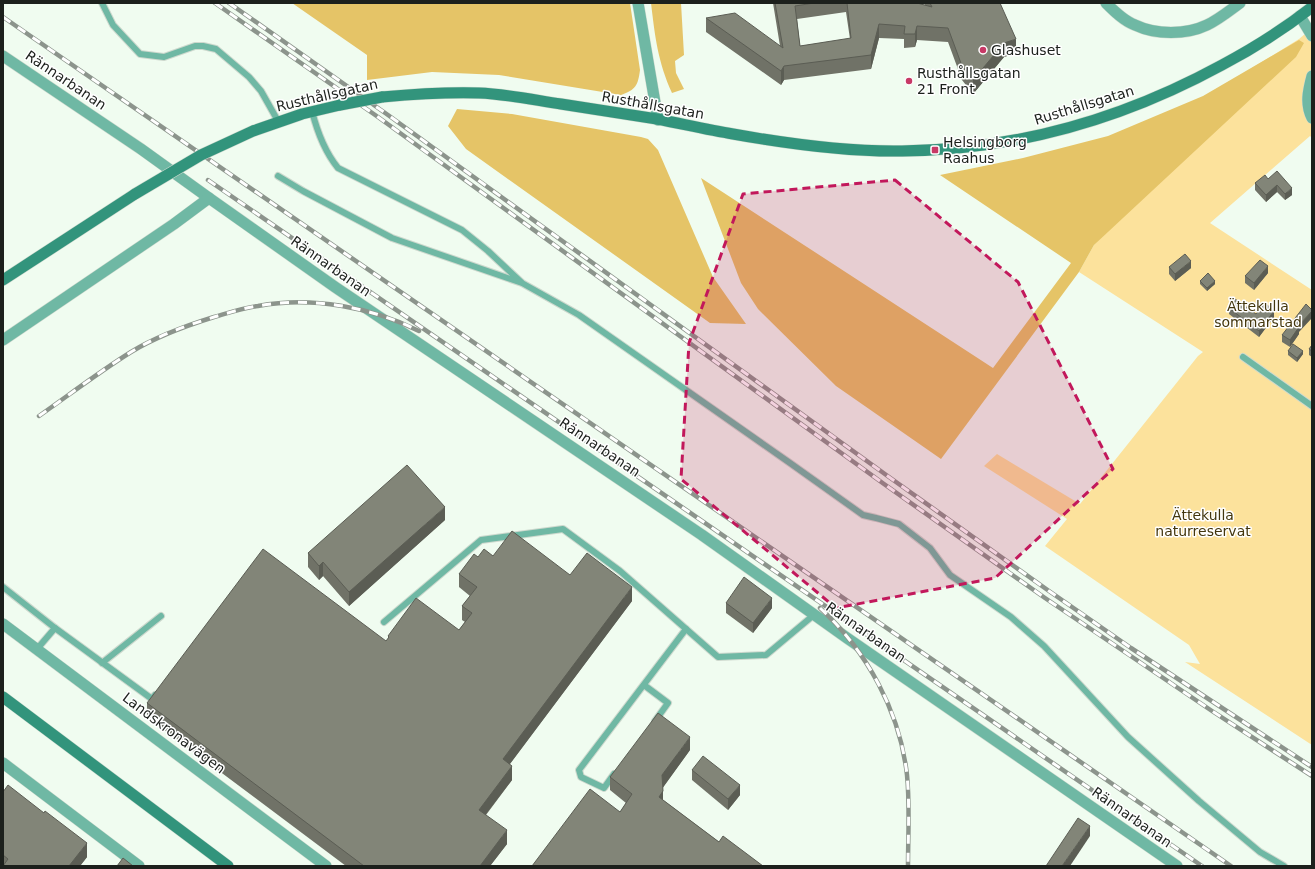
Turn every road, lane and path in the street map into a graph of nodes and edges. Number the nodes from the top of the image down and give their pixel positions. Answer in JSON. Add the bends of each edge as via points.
{"nodes":[{"id":1,"x":102,"y":3,"type":"edge"},
{"id":2,"x":638,"y":3,"type":"edge"},
{"id":3,"x":1106,"y":3,"type":"edge"},
{"id":4,"x":1240,"y":3,"type":"edge"},
{"id":5,"x":1312,"y":7,"type":"edge"},
{"id":6,"x":1300,"y":16,"type":"junction"},
{"id":7,"x":1312,"y":36,"type":"edge"},
{"id":8,"x":3,"y":56,"type":"edge"},
{"id":9,"x":1312,"y":76,"type":"edge"},
{"id":10,"x":312,"y":111,"type":"junction"},
{"id":11,"x":1312,"y":118,"type":"edge"},
{"id":12,"x":658,"y":120,"type":"junction"},
{"id":13,"x":278,"y":121,"type":"junction"},
{"id":14,"x":278,"y":176,"type":"dead end"},
{"id":15,"x":209,"y":198,"type":"junction"},
{"id":16,"x":3,"y":280,"type":"edge"},
{"id":17,"x":522,"y":283,"type":"junction"},
{"id":18,"x":3,"y":340,"type":"edge"},
{"id":19,"x":1242,"y":357,"type":"dead end"},
{"id":20,"x":1312,"y":406,"type":"edge"},
{"id":21,"x":3,"y":587,"type":"edge"},
{"id":22,"x":815,"y":614,"type":"junction"},
{"id":23,"x":161,"y":616,"type":"dead end"},
{"id":24,"x":384,"y":622,"type":"dead end"},
{"id":25,"x":3,"y":624,"type":"edge"},
{"id":26,"x":55,"y":628,"type":"junction"},
{"id":27,"x":686,"y":629,"type":"junction"},
{"id":28,"x":37,"y":649,"type":"junction"},
{"id":29,"x":102,"y":663,"type":"junction"},
{"id":30,"x":644,"y":685,"type":"junction"},
{"id":31,"x":161,"y":688,"type":"edge"},
{"id":32,"x":3,"y":697,"type":"edge"},
{"id":33,"x":650,"y":727,"type":"edge"},
{"id":34,"x":3,"y":763,"type":"edge"},
{"id":35,"x":618,"y":770,"type":"edge"},
{"id":36,"x":139,"y":866,"type":"edge"},
{"id":37,"x":228,"y":866,"type":"edge"},
{"id":38,"x":326,"y":866,"type":"edge"},
{"id":39,"x":1177,"y":866,"type":"edge"},
{"id":40,"x":1284,"y":866,"type":"edge"}],
"edges":[{"from":1,"to":13,"type":"lane","via":[[113,25],[140,54],[164,57],[195,46],[216,49],[249,77],[261,91]]},
{"from":2,"to":12,"type":"street"},
{"from":3,"to":4,"type":"street","via":[[1133,25],[1168,32],[1193,30],[1204,26]]},
{"from":5,"to":6,"type":"main road","name":"Rusthållsgatan"},
{"from":6,"to":7,"type":"street"},
{"from":6,"to":12,"type":"main road","name":"Rusthållsgatan","via":[[1252,49],[1167,92],[1099,119],[1017,141],[935,150],[862,151],[806,146]]},
{"from":8,"to":15,"type":"street","name":"Rännarbanan"},
{"from":9,"to":11,"type":"street","via":[[1307,101]]},
{"from":10,"to":12,"type":"main road","name":"Rusthållsgatan","bridge":true,"via":[[382,97],[431,92],[482,93]]},
{"from":10,"to":13,"type":"main road","name":"Rusthållsgatan"},
{"from":10,"to":17,"type":"lane","via":[[321,138],[338,168],[462,230],[488,250]]},
{"from":13,"to":16,"type":"main road","name":"Rusthållsgatan","bridge":true,"via":[[202,155],[135,194]]},
{"from":14,"to":17,"type":"lane","via":[[392,238]]},
{"from":15,"to":18,"type":"street"},
{"from":15,"to":22,"type":"street","name":"Rännarbanan","via":[[335,287]]},
{"from":17,"to":40,"type":"lane","via":[[579,315],[863,516],[899,524],[930,548],[950,575],[1011,617],[1044,646],[1128,737],[1199,801],[1260,852]]},
{"from":19,"to":20,"type":"lane"},
{"from":21,"to":26,"type":"lane"},
{"from":22,"to":27,"type":"lane","via":[[766,655],[718,657]]},
{"from":22,"to":39,"type":"street","name":"Rännarbanan"},
{"from":23,"to":29,"type":"lane"},
{"from":24,"to":27,"type":"lane","via":[[481,540],[563,529],[620,571]]},
{"from":25,"to":28,"type":"street","name":"Landskronavägen"},
{"from":26,"to":28,"type":"lane"},
{"from":26,"to":29,"type":"lane"},
{"from":27,"to":30,"type":"lane"},
{"from":28,"to":38,"type":"street","name":"Landskronavägen"},
{"from":29,"to":31,"type":"lane","via":[[152,700]]},
{"from":30,"to":33,"type":"lane","via":[[668,703]]},
{"from":30,"to":35,"type":"lane","via":[[579,770],[580,777],[604,788]]},
{"from":32,"to":37,"type":"main road"},
{"from":34,"to":36,"type":"street"}]}
